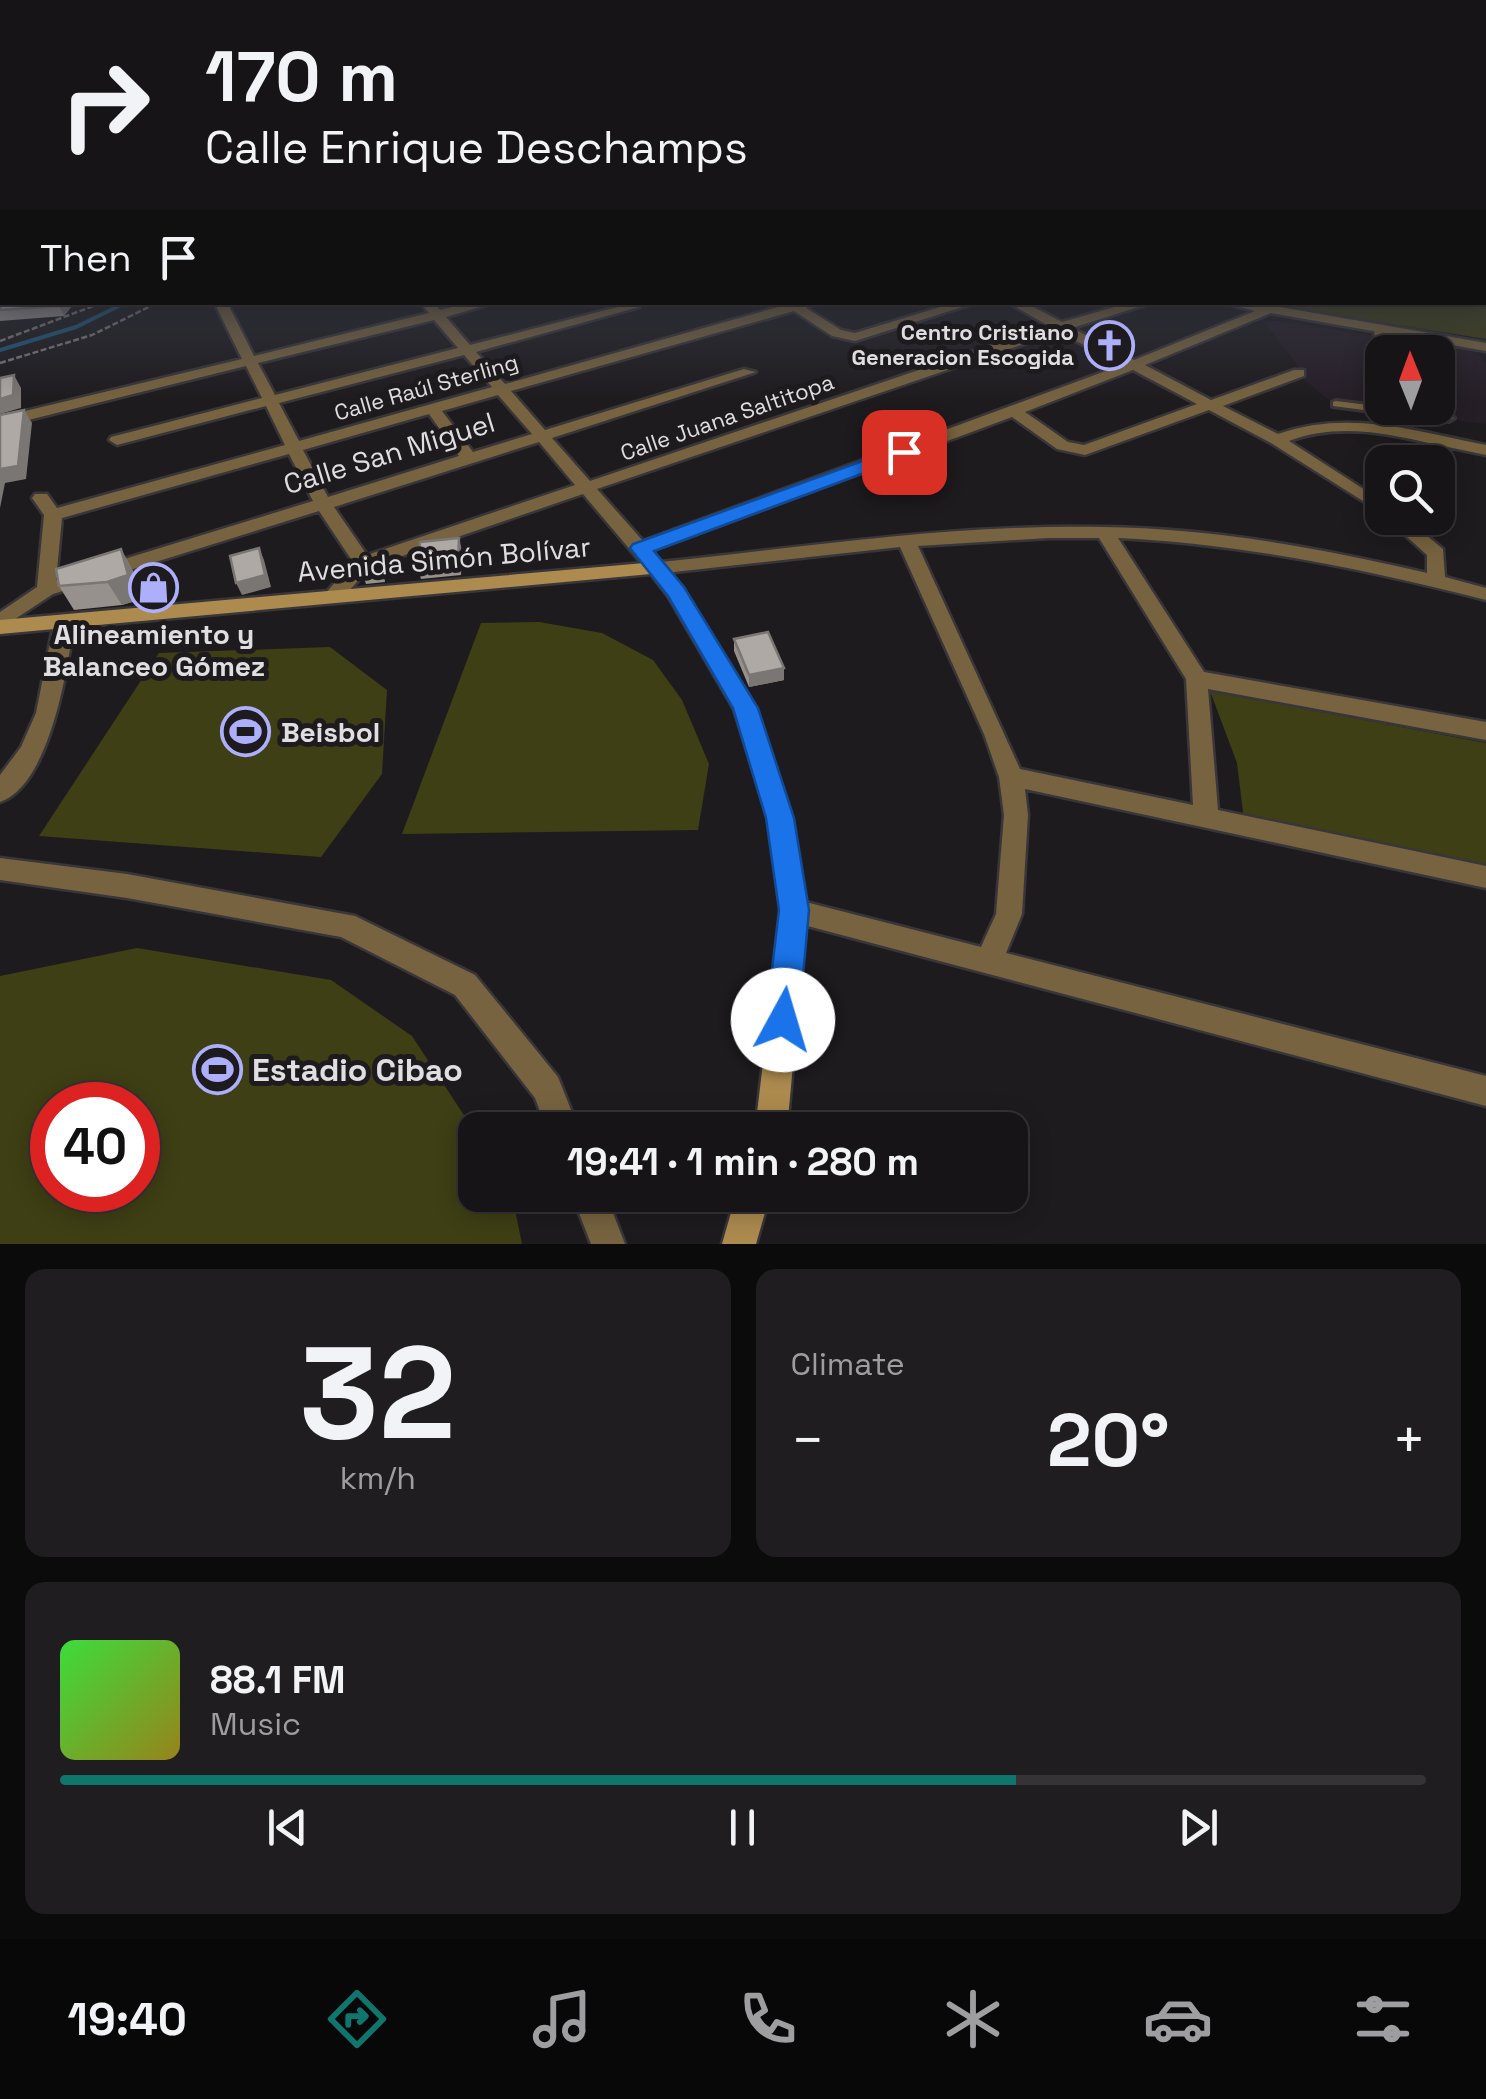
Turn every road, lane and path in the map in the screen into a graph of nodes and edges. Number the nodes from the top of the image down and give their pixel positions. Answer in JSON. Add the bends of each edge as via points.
{"nodes":[{"id":1,"x":97,"y":305,"type":"edge"},
{"id":2,"x":153,"y":305,"type":"edge"},
{"id":3,"x":222,"y":305,"type":"edge"},
{"id":4,"x":466,"y":305,"type":"edge"},
{"id":5,"x":804,"y":305,"type":"edge"},
{"id":6,"x":962,"y":305,"type":"edge"},
{"id":7,"x":1019,"y":305,"type":"edge"},
{"id":8,"x":1137,"y":305,"type":"edge"},
{"id":9,"x":1239,"y":305,"type":"edge"},
{"id":10,"x":633,"y":307,"type":"dead end"},
{"id":11,"x":432,"y":309,"type":"edge"},
{"id":12,"x":1266,"y":311,"type":"junction"},
{"id":13,"x":1060,"y":327,"type":"junction"},
{"id":14,"x":1378,"y":330,"type":"junction"},
{"id":15,"x":1379,"y":335,"type":"edge"},
{"id":16,"x":0,"y":340,"type":"edge"},
{"id":17,"x":1483,"y":350,"type":"edge"},
{"id":18,"x":467,"y":351,"type":"junction"},
{"id":19,"x":252,"y":362,"type":"junction"},
{"id":20,"x":0,"y":364,"type":"edge"},
{"id":21,"x":1133,"y":366,"type":"junction"},
{"id":22,"x":749,"y":372,"type":"dead end"},
{"id":23,"x":1298,"y":372,"type":"dead end"},
{"id":24,"x":503,"y":389,"type":"junction"},
{"id":25,"x":272,"y":401,"type":"junction"},
{"id":26,"x":1212,"y":404,"type":"junction"},
{"id":27,"x":1336,"y":404,"type":"dead end"},
{"id":28,"x":1365,"y":407,"type":"edge"},
{"id":29,"x":432,"y":409,"type":"junction"},
{"id":30,"x":1014,"y":412,"type":"junction"},
{"id":31,"x":0,"y":422,"type":"edge"},
{"id":32,"x":540,"y":434,"type":"junction"},
{"id":33,"x":116,"y":440,"type":"dead end"},
{"id":34,"x":1277,"y":440,"type":"junction"},
{"id":35,"x":1441,"y":442,"type":"junction"},
{"id":36,"x":1441,"y":445,"type":"edge"},
{"id":37,"x":296,"y":448,"type":"junction"},
{"id":38,"x":1486,"y":450,"type":"edge"},
{"id":39,"x":468,"y":457,"type":"junction"},
{"id":40,"x":588,"y":489,"type":"junction"},
{"id":41,"x":1365,"y":497,"type":"edge"},
{"id":42,"x":41,"y":498,"type":"dead end"},
{"id":43,"x":322,"y":502,"type":"junction"},
{"id":44,"x":53,"y":515,"type":"junction"},
{"id":45,"x":1105,"y":532,"type":"junction"},
{"id":46,"x":1415,"y":535,"type":"edge"},
{"id":47,"x":908,"y":544,"type":"junction"},
{"id":48,"x":648,"y":558,"type":"junction"},
{"id":49,"x":363,"y":563,"type":"junction"},
{"id":50,"x":1436,"y":581,"type":"junction"},
{"id":51,"x":46,"y":590,"type":"junction"},
{"id":52,"x":1486,"y":594,"type":"edge"},
{"id":53,"x":334,"y":595,"type":"junction"},
{"id":54,"x":64,"y":622,"type":"junction"},
{"id":55,"x":0,"y":625,"type":"edge"},
{"id":56,"x":1197,"y":678,"type":"junction"},
{"id":57,"x":1486,"y":731,"type":"edge"},
{"id":58,"x":1010,"y":778,"type":"junction"},
{"id":59,"x":0,"y":792,"type":"edge"},
{"id":60,"x":1206,"y":817,"type":"junction"},
{"id":61,"x":0,"y":870,"type":"edge"},
{"id":62,"x":1486,"y":877,"type":"edge"},
{"id":63,"x":794,"y":910,"type":"junction"},
{"id":64,"x":989,"y":962,"type":"junction"},
{"id":65,"x":1486,"y":1091,"type":"edge"},
{"id":66,"x":557,"y":1112,"type":"edge"},
{"id":67,"x":773,"y":1112,"type":"edge"},
{"id":68,"x":596,"y":1212,"type":"edge"},
{"id":69,"x":748,"y":1212,"type":"edge"},
{"id":70,"x":608,"y":1244,"type":"edge"},
{"id":71,"x":739,"y":1244,"type":"edge"}],
"edges":[{"from":1,"to":16,"type":"path"},
{"from":2,"to":20,"type":"path","via":[[92,335]]},
{"from":3,"to":19,"type":"street"},
{"from":4,"to":11,"type":"street"},
{"from":5,"to":6,"type":"street","via":[[837,333],[854,337]]},
{"from":5,"to":24,"type":"street","name":"Calle Raúl Sterling"},
{"from":7,"to":13,"type":"street"},
{"from":8,"to":13,"type":"street","name":"Calle Juana Saltitopa"},
{"from":9,"to":12,"type":"street"},
{"from":10,"to":18,"type":"street"},
{"from":11,"to":18,"type":"street"},
{"from":11,"to":19,"type":"street"},
{"from":12,"to":14,"type":"street"},
{"from":12,"to":21,"type":"street"},
{"from":13,"to":21,"type":"street"},
{"from":13,"to":40,"type":"street","name":"Calle Juana Saltitopa"},
{"from":14,"to":15,"type":"lane"},
{"from":14,"to":17,"type":"street"},
{"from":18,"to":24,"type":"street"},
{"from":18,"to":25,"type":"street"},
{"from":19,"to":25,"type":"street"},
{"from":19,"to":31,"type":"street"},
{"from":21,"to":26,"type":"street"},
{"from":21,"to":30,"type":"street"},
{"from":22,"to":32,"type":"street","name":"Calle San Miguel"},
{"from":23,"to":26,"type":"street"},
{"from":24,"to":29,"type":"street","name":"Calle Raúl Sterling"},
{"from":24,"to":32,"type":"street"},
{"from":25,"to":33,"type":"street"},
{"from":25,"to":37,"type":"street"},
{"from":26,"to":30,"type":"street","via":[[1086,450],[1063,446]]},
{"from":26,"to":34,"type":"street"},
{"from":27,"to":28,"type":"lane"},
{"from":29,"to":37,"type":"street","name":"Calle Raúl Sterling"},
{"from":29,"to":39,"type":"street"},
{"from":30,"to":48,"type":"street"},
{"from":32,"to":39,"type":"street","name":"Calle San Miguel"},
{"from":32,"to":40,"type":"street"},
{"from":34,"to":35,"type":"street","via":[[1316,425],[1353,425]]},
{"from":34,"to":41,"type":"street"},
{"from":35,"to":36,"type":"street"},
{"from":35,"to":38,"type":"street"},
{"from":37,"to":43,"type":"street"},
{"from":37,"to":44,"type":"street","name":"Calle Raúl Sterling"},
{"from":39,"to":43,"type":"street","name":"Calle San Miguel"},
{"from":40,"to":48,"type":"street"},
{"from":40,"to":49,"type":"street","name":"Calle Juana Saltitopa"},
{"from":42,"to":44,"type":"street"},
{"from":43,"to":49,"type":"street"},
{"from":43,"to":51,"type":"street","name":"Calle San Miguel"},
{"from":44,"to":51,"type":"street"},
{"from":45,"to":47,"type":"street","name":"Avenida Simón Bolívar"},
{"from":45,"to":50,"type":"street","name":"Avenida Simón Bolívar","via":[[1218,543]]},
{"from":45,"to":56,"type":"street"},
{"from":46,"to":50,"type":"street","via":[[1436,553]]},
{"from":47,"to":48,"type":"street","name":"Avenida Simón Bolívar"},
{"from":47,"to":58,"type":"street"},
{"from":48,"to":53,"type":"street","name":"Avenida Simón Bolívar"},
{"from":48,"to":63,"type":"street","via":[[676,592],[745,708],[780,818]]},
{"from":49,"to":53,"type":"street","name":"Calle Juana Saltitopa"},
{"from":50,"to":52,"type":"street","name":"Avenida Simón Bolívar"},
{"from":51,"to":55,"type":"street","name":"Calle San Miguel"},
{"from":53,"to":54,"type":"street","name":"Avenida Simón Bolívar"},
{"from":54,"to":55,"type":"street","name":"Avenida Simón Bolívar"},
{"from":54,"to":59,"type":"street","via":[[44,731]]},
{"from":56,"to":57,"type":"street"},
{"from":56,"to":60,"type":"street"},
{"from":58,"to":60,"type":"street"},
{"from":58,"to":64,"type":"street","via":[[1016,814],[1009,914]]},
{"from":60,"to":62,"type":"street"},
{"from":61,"to":66,"type":"street","via":[[345,925],[465,985],[547,1088]]},
{"from":63,"to":64,"type":"street"},
{"from":63,"to":67,"type":"street"},
{"from":64,"to":65,"type":"street"},
{"from":68,"to":70,"type":"street"},
{"from":69,"to":71,"type":"street"}]}
